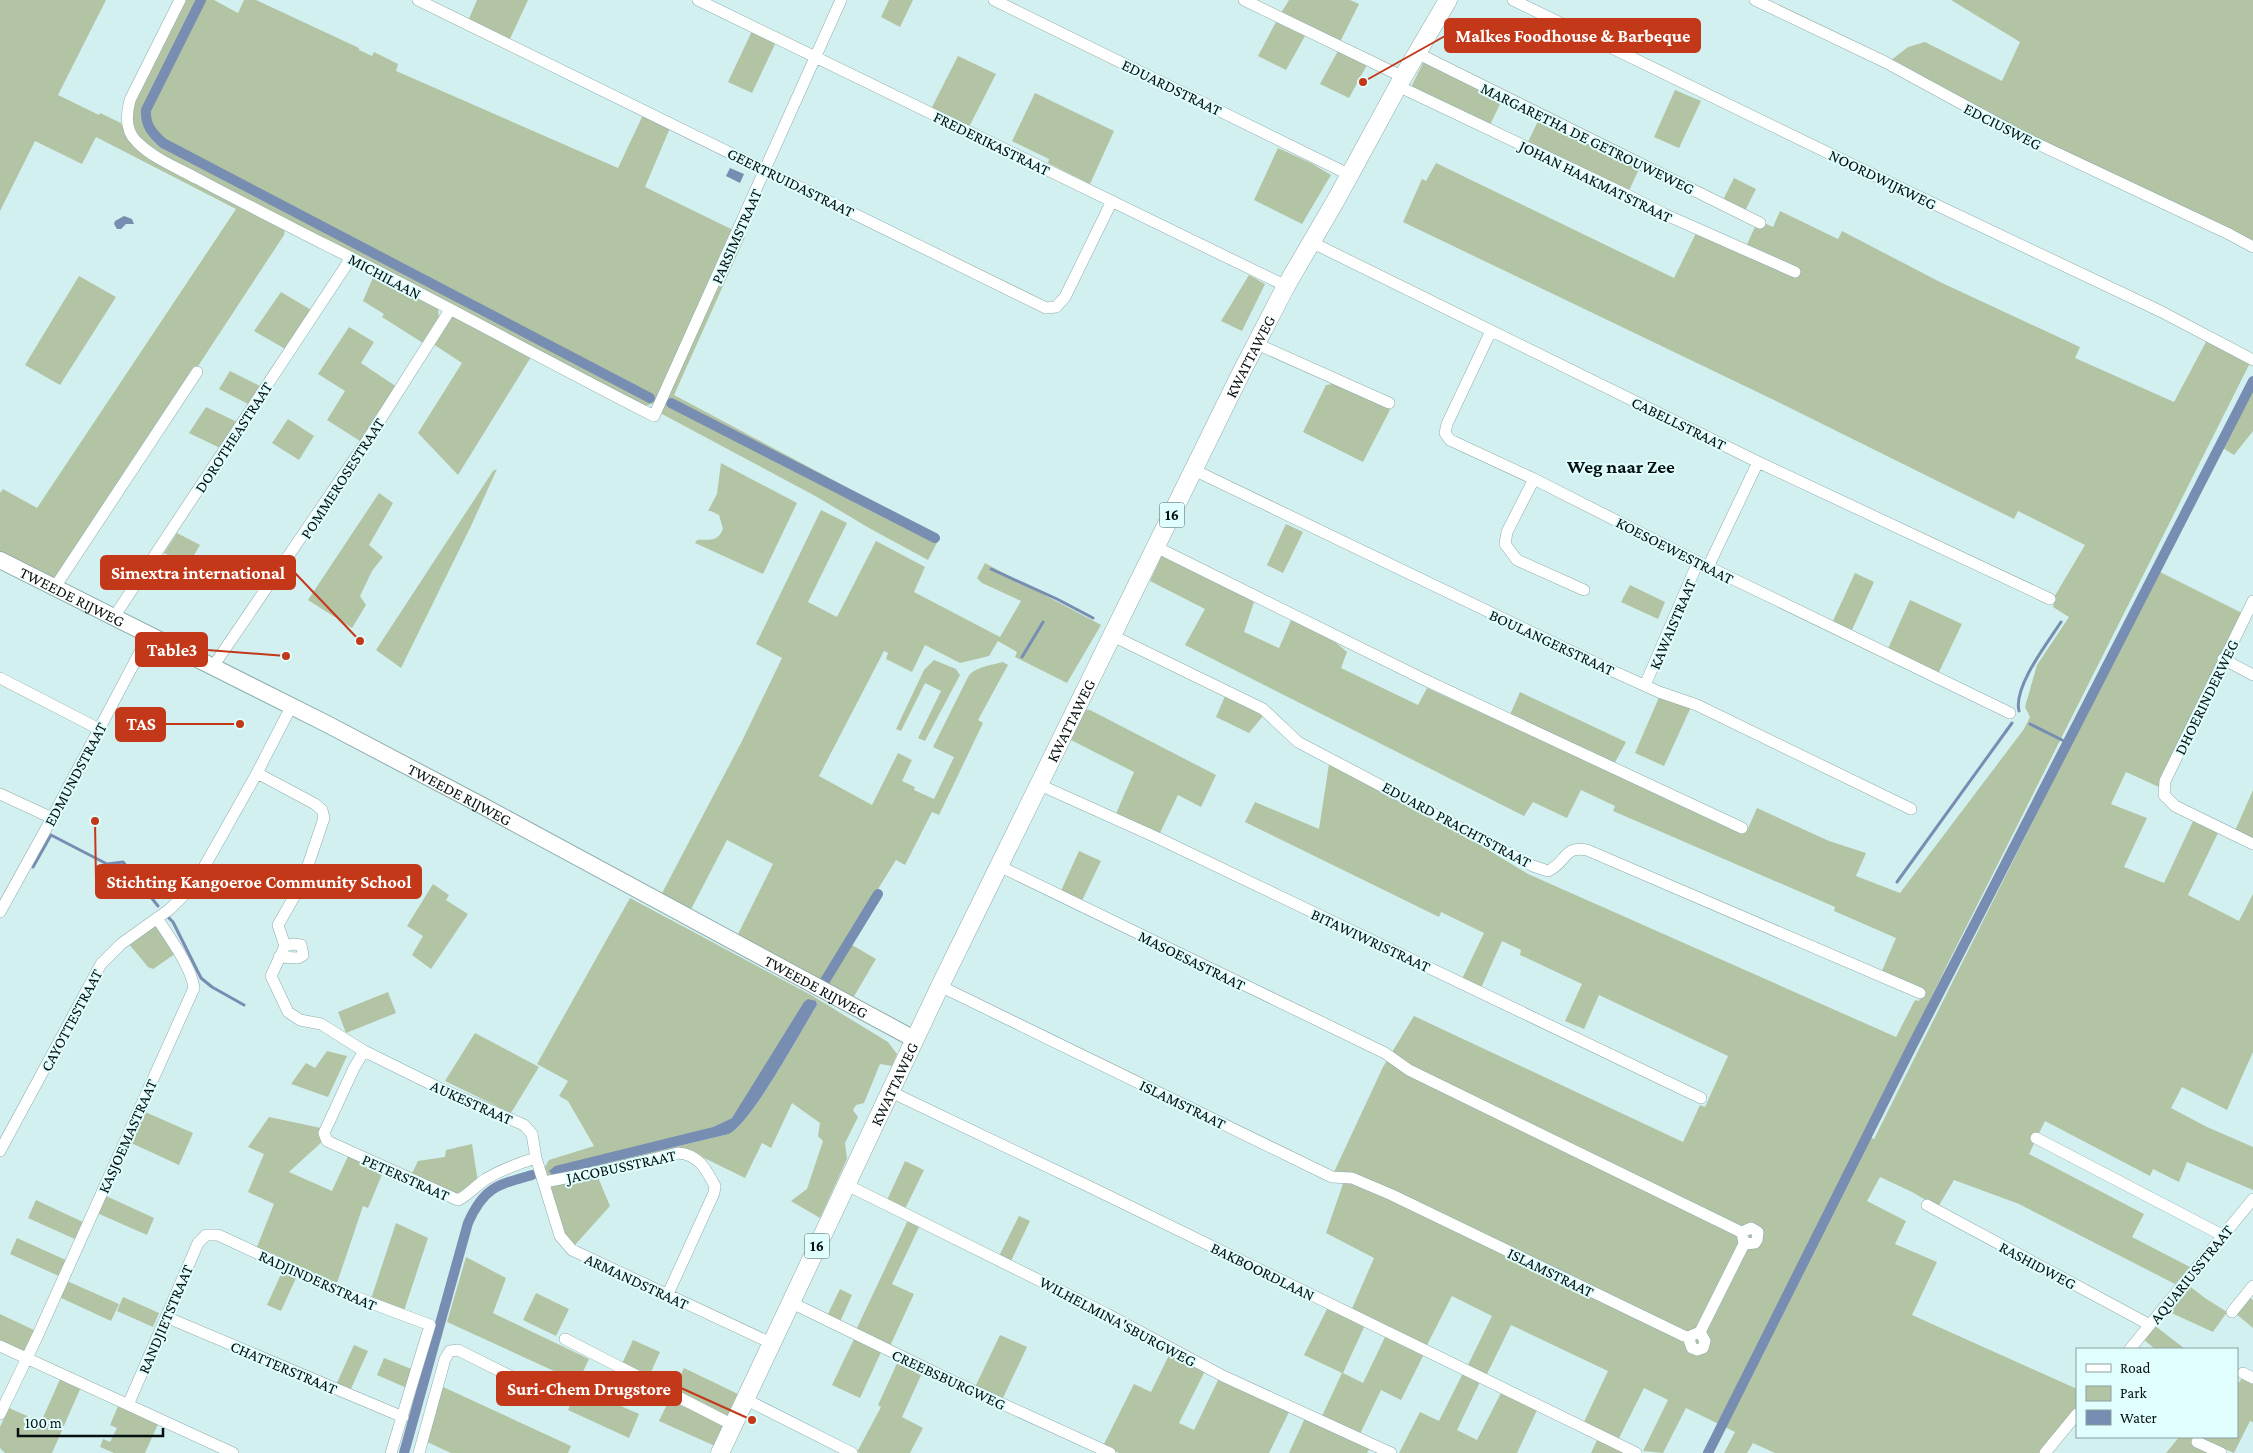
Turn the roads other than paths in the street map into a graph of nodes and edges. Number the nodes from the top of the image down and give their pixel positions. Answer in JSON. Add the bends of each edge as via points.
{"nodes":[{"id":1,"x":180,"y":0,"type":"edge"},
{"id":2,"x":418,"y":0,"type":"edge"},
{"id":3,"x":698,"y":0,"type":"edge"},
{"id":4,"x":841,"y":0,"type":"edge"},
{"id":5,"x":994,"y":0,"type":"edge"},
{"id":6,"x":1244,"y":0,"type":"edge"},
{"id":7,"x":1448,"y":0,"type":"edge"},
{"id":8,"x":1513,"y":0,"type":"edge"},
{"id":9,"x":1755,"y":0,"type":"edge"},
{"id":10,"x":435,"y":4,"type":"edge"},
{"id":11,"x":1417,"y":53,"type":"junction"},
{"id":12,"x":816,"y":57,"type":"junction"},
{"id":13,"x":1400,"y":81,"type":"junction"},
{"id":14,"x":765,"y":170,"type":"junction"},
{"id":15,"x":1350,"y":174,"type":"junction"},
{"id":16,"x":1112,"y":201,"type":"junction"},
{"id":17,"x":1760,"y":223,"type":"dead end"},
{"id":18,"x":1311,"y":242,"type":"junction"},
{"id":19,"x":2253,"y":247,"type":"edge"},
{"id":20,"x":351,"y":258,"type":"junction"},
{"id":21,"x":1795,"y":272,"type":"dead end"},
{"id":22,"x":1286,"y":286,"type":"junction"},
{"id":23,"x":450,"y":310,"type":"junction"},
{"id":24,"x":1491,"y":331,"type":"junction"},
{"id":25,"x":1257,"y":344,"type":"junction"},
{"id":26,"x":2251,"y":359,"type":"edge"},
{"id":27,"x":197,"y":372,"type":"dead end"},
{"id":28,"x":1389,"y":403,"type":"dead end"},
{"id":29,"x":654,"y":416,"type":"joint"},
{"id":30,"x":1758,"y":462,"type":"junction"},
{"id":31,"x":1194,"y":470,"type":"junction"},
{"id":32,"x":1534,"y":479,"type":"junction"},
{"id":33,"x":1156,"y":547,"type":"junction"},
{"id":34,"x":0,"y":560,"type":"edge"},
{"id":35,"x":1703,"y":565,"type":"junction"},
{"id":36,"x":54,"y":587,"type":"junction"},
{"id":37,"x":1584,"y":590,"type":"dead end"},
{"id":38,"x":2050,"y":599,"type":"dead end"},
{"id":39,"x":2253,"y":601,"type":"edge"},
{"id":40,"x":114,"y":617,"type":"junction"},
{"id":41,"x":148,"y":635,"type":"junction"},
{"id":42,"x":1113,"y":636,"type":"junction"},
{"id":43,"x":2223,"y":659,"type":"junction"},
{"id":44,"x":212,"y":668,"type":"junction"},
{"id":45,"x":2253,"y":675,"type":"edge"},
{"id":46,"x":0,"y":678,"type":"edge"},
{"id":47,"x":1645,"y":685,"type":"junction"},
{"id":48,"x":291,"y":707,"type":"junction"},
{"id":49,"x":2010,"y":713,"type":"dead end"},
{"id":50,"x":99,"y":729,"type":"junction"},
{"id":51,"x":257,"y":773,"type":"junction"},
{"id":52,"x":1040,"y":785,"type":"junction"},
{"id":53,"x":0,"y":794,"type":"edge"},
{"id":54,"x":1912,"y":809,"type":"dead end"},
{"id":55,"x":52,"y":818,"type":"junction"},
{"id":56,"x":1742,"y":828,"type":"dead end"},
{"id":57,"x":2253,"y":844,"type":"edge"},
{"id":58,"x":999,"y":866,"type":"junction"},
{"id":59,"x":0,"y":912,"type":"edge"},
{"id":60,"x":157,"y":918,"type":"junction"},
{"id":61,"x":285,"y":946,"type":"junction"},
{"id":62,"x":279,"y":957,"type":"junction"},
{"id":63,"x":940,"y":986,"type":"junction"},
{"id":64,"x":1920,"y":993,"type":"dead end"},
{"id":65,"x":914,"y":1039,"type":"junction"},
{"id":66,"x":364,"y":1051,"type":"junction"},
{"id":67,"x":1385,"y":1053,"type":"joint"},
{"id":68,"x":890,"y":1091,"type":"junction"},
{"id":69,"x":1701,"y":1098,"type":"dead end"},
{"id":70,"x":2036,"y":1138,"type":"dead end"},
{"id":71,"x":0,"y":1151,"type":"edge"},
{"id":72,"x":536,"y":1158,"type":"junction"},
{"id":73,"x":544,"y":1182,"type":"junction"},
{"id":74,"x":847,"y":1185,"type":"junction"},
{"id":75,"x":2253,"y":1199,"type":"edge"},
{"id":76,"x":1927,"y":1205,"type":"dead end"},
{"id":77,"x":206,"y":1235,"type":"joint"},
{"id":78,"x":2222,"y":1235,"type":"junction"},
{"id":79,"x":2253,"y":1286,"type":"edge"},
{"id":80,"x":667,"y":1296,"type":"junction"},
{"id":81,"x":790,"y":1302,"type":"junction"},
{"id":82,"x":2232,"y":1312,"type":"dead end"},
{"id":83,"x":166,"y":1317,"type":"junction"},
{"id":84,"x":2150,"y":1325,"type":"junction"},
{"id":85,"x":565,"y":1339,"type":"dead end"},
{"id":86,"x":771,"y":1343,"type":"junction"},
{"id":87,"x":0,"y":1346,"type":"edge"},
{"id":88,"x":2131,"y":1348,"type":"edge"},
{"id":89,"x":27,"y":1358,"type":"junction"},
{"id":90,"x":544,"y":1393,"type":"dead end"},
{"id":91,"x":745,"y":1399,"type":"junction"},
{"id":92,"x":128,"y":1405,"type":"junction"},
{"id":93,"x":0,"y":1414,"type":"edge"},
{"id":94,"x":2076,"y":1415,"type":"edge"},
{"id":95,"x":403,"y":1417,"type":"junction"},
{"id":96,"x":733,"y":1425,"type":"junction"},
{"id":97,"x":2198,"y":1442,"type":"dead end"},
{"id":98,"x":232,"y":1453,"type":"edge"},
{"id":99,"x":391,"y":1453,"type":"edge"},
{"id":100,"x":419,"y":1453,"type":"edge"},
{"id":101,"x":720,"y":1453,"type":"edge"},
{"id":102,"x":852,"y":1453,"type":"edge"},
{"id":103,"x":1110,"y":1453,"type":"edge"},
{"id":104,"x":1390,"y":1453,"type":"edge"},
{"id":105,"x":1636,"y":1453,"type":"edge"},
{"id":106,"x":2045,"y":1453,"type":"edge"},
{"id":107,"x":2221,"y":1453,"type":"edge"}],
"edges":[{"from":1,"to":20,"type":"street","name":"MICHILAAN","via":[[130,100],[127,112],[130,133],[152,155]]},
{"from":2,"to":10,"type":"street","name":"GEERTRUIDASTRAAT"},
{"from":3,"to":12,"type":"street","name":"FREDERIKASTRAAT"},
{"from":4,"to":12,"type":"street","name":"PARSIMSTRAAT"},
{"from":5,"to":15,"type":"street","name":"EDUARDSTRAAT"},
{"from":6,"to":13,"type":"street","name":"JOHAN HAAKMATSTRAAT"},
{"from":7,"to":11,"type":"main road","name":"KWATTAWEG","number":"16"},
{"from":8,"to":26,"type":"street","name":"NOORDWIJKWEG","via":[[2162,312]]},
{"from":9,"to":19,"type":"street","name":"EDCIUSWEG","via":[[1885,62],[2023,137]]},
{"from":10,"to":14,"type":"street","name":"GEERTRUIDASTRAAT"},
{"from":11,"to":13,"type":"main road","name":"KWATTAWEG","number":"16"},
{"from":11,"to":17,"type":"street","name":"MARGARETHA DE GETROUWEWEG"},
{"from":12,"to":14,"type":"street","name":"PARSIMSTRAAT"},
{"from":12,"to":16,"type":"street","name":"FREDERIKASTRAAT"},
{"from":13,"to":15,"type":"main road","name":"KWATTAWEG","number":"16"},
{"from":13,"to":21,"type":"street","name":"JOHAN HAAKMATSTRAAT","via":[[1664,214]]},
{"from":14,"to":16,"type":"street","name":"GEERTRUIDASTRAAT","via":[[1046,308],[1061,303],[1065,297]]},
{"from":14,"to":29,"type":"street","name":"PARSIMSTRAAT"},
{"from":15,"to":18,"type":"main road","name":"KWATTAWEG","number":"16"},
{"from":16,"to":22,"type":"street","name":"FREDERIKASTRAAT"},
{"from":18,"to":22,"type":"main road","name":"KWATTAWEG","number":"16"},
{"from":18,"to":24,"type":"street","name":"CABELLSTRAAT"},
{"from":20,"to":23,"type":"street","name":"MICHILAAN"},
{"from":20,"to":40,"type":"street","name":"DOROTHEASTRAAT"},
{"from":22,"to":25,"type":"main road","name":"KWATTAWEG","number":"16"},
{"from":23,"to":29,"type":"street","name":"MICHILAAN"},
{"from":23,"to":44,"type":"street","name":"POMMEROSESTRAAT","via":[[362,448]]},
{"from":24,"to":30,"type":"street","name":"CABELLSTRAAT"},
{"from":24,"to":32,"type":"street","name":"KOESOEWESTRAAT","via":[[1445,433],[1450,440]]},
{"from":25,"to":28,"type":"street"},
{"from":25,"to":31,"type":"main road","name":"KWATTAWEG","number":"16"},
{"from":27,"to":36,"type":"street"},
{"from":30,"to":35,"type":"street","name":"KAWAISTRAAT"},
{"from":30,"to":38,"type":"street","name":"CABELLSTRAAT"},
{"from":31,"to":33,"type":"main road","name":"KWATTAWEG","number":"16"},
{"from":31,"to":47,"type":"street","name":"BOULANGERSTRAAT"},
{"from":32,"to":35,"type":"street","name":"KOESOEWESTRAAT"},
{"from":32,"to":37,"type":"street","via":[[1507,532],[1505,544],[1518,560]]},
{"from":33,"to":42,"type":"main road","name":"KWATTAWEG","number":"16"},
{"from":33,"to":56,"type":"street","via":[[1424,680]]},
{"from":34,"to":36,"type":"street","name":"TWEEDE RIJWEG"},
{"from":35,"to":47,"type":"street","name":"KAWAISTRAAT"},
{"from":35,"to":49,"type":"street","name":"KOESOEWESTRAAT"},
{"from":36,"to":40,"type":"street","name":"TWEEDE RIJWEG"},
{"from":39,"to":43,"type":"street","name":"DHOERINDERWEG"},
{"from":40,"to":41,"type":"street","name":"TWEEDE RIJWEG"},
{"from":41,"to":44,"type":"street","name":"TWEEDE RIJWEG"},
{"from":41,"to":50,"type":"street","name":"EDMUNDSTRAAT"},
{"from":42,"to":52,"type":"main road","name":"KWATTAWEG","number":"16"},
{"from":42,"to":64,"type":"street","name":"EDUARD PRACHTSTRAAT","via":[[1263,709],[1298,742],[1533,866],[1548,871],[1558,866],[1569,851],[1576,848],[1587,850]]},
{"from":43,"to":45,"type":"street"},
{"from":43,"to":57,"type":"street","name":"DHOERINDERWEG","via":[[2166,781],[2164,795],[2175,806]]},
{"from":44,"to":48,"type":"street","name":"TWEEDE RIJWEG"},
{"from":46,"to":50,"type":"street"},
{"from":47,"to":54,"type":"street","name":"BOULANGERSTRAAT","via":[[1697,705]]},
{"from":48,"to":51,"type":"street","name":"CAYOTTESTRAAT"},
{"from":48,"to":65,"type":"street","name":"TWEEDE RIJWEG","via":[[604,870]]},
{"from":50,"to":55,"type":"street","name":"EDMUNDSTRAAT"},
{"from":51,"to":60,"type":"street","name":"CAYOTTESTRAAT","via":[[194,885]]},
{"from":51,"to":61,"type":"street","via":[[315,804],[322,810],[324,818],[302,882],[278,925]]},
{"from":52,"to":58,"type":"main road","name":"KWATTAWEG","number":"16"},
{"from":52,"to":69,"type":"street","name":"BITAWIWRISTRAAT","via":[[1160,839]]},
{"from":53,"to":55,"type":"street"},
{"from":55,"to":59,"type":"street","name":"EDMUNDSTRAAT"},
{"from":58,"to":63,"type":"main road","name":"KWATTAWEG","number":"16"},
{"from":58,"to":67,"type":"street","name":"MASOESASTRAAT"},
{"from":60,"to":71,"type":"street","name":"CAYOTTESTRAAT","via":[[121,944],[101,964]]},
{"from":60,"to":89,"type":"street","name":"KASJOEMASTRAAT","via":[[177,949],[194,988]]},
{"from":61,"to":62,"type":"street","name":"AUKESTRAAT"},
{"from":61,"to":62,"type":"street","via":[[301,945],[303,955],[298,958]]},
{"from":62,"to":66,"type":"street","name":"AUKESTRAAT","via":[[271,979],[288,1012],[300,1020],[321,1024]]},
{"from":63,"to":65,"type":"main road","name":"KWATTAWEG","number":"16"},
{"from":63,"to":67,"type":"street","name":"ISLAMSTRAAT","via":[[1332,1177],[1352,1178],[1392,1195],[1688,1337],[1700,1332],[1744,1244],[1742,1232],[1409,1070]]},
{"from":65,"to":68,"type":"main road","name":"KWATTAWEG","number":"16"},
{"from":66,"to":72,"type":"street","name":"AUKESTRAAT","via":[[524,1125],[532,1134]]},
{"from":66,"to":72,"type":"street","name":"PETERSTRAAT","via":[[324,1133],[327,1141],[458,1200],[485,1180]]},
{"from":68,"to":74,"type":"main road","name":"KWATTAWEG","number":"16"},
{"from":68,"to":105,"type":"street","name":"BAKBOORDLAAN"},
{"from":70,"to":78,"type":"street"},
{"from":72,"to":73,"type":"street","name":"AUKESTRAAT"},
{"from":73,"to":80,"type":"street","name":"ARMANDSTRAAT","via":[[560,1236],[572,1250]]},
{"from":73,"to":80,"type":"street","name":"JACOBUSSTRAAT","via":[[678,1153],[696,1158],[715,1186],[714,1194]]},
{"from":74,"to":81,"type":"main road","name":"KWATTAWEG","number":"16"},
{"from":74,"to":104,"type":"street","name":"WILHELMINA'SBURGWEG","via":[[1107,1314],[1223,1376]]},
{"from":75,"to":78,"type":"street","name":"AQUARIUSSTRAAT"},
{"from":76,"to":84,"type":"street","name":"RASHIDWEG"},
{"from":77,"to":83,"type":"street","name":"RANDJIETSTRAAT","via":[[198,1243]]},
{"from":77,"to":95,"type":"street","name":"RADJINDERSTRAAT","via":[[218,1235],[334,1289],[430,1325]]},
{"from":78,"to":84,"type":"street","name":"AQUARIUSSTRAAT"},
{"from":79,"to":82,"type":"street"},
{"from":80,"to":86,"type":"street","name":"ARMANDSTRAAT"},
{"from":81,"to":86,"type":"main road","name":"KWATTAWEG","number":"16"},
{"from":81,"to":103,"type":"street","name":"CREEBSBURGWEG"},
{"from":83,"to":92,"type":"street","name":"RANDJIETSTRAAT"},
{"from":83,"to":95,"type":"street","name":"CHATTERSTRAAT"},
{"from":84,"to":88,"type":"street","name":"AQUARIUSSTRAAT"},
{"from":85,"to":96,"type":"street"},
{"from":86,"to":91,"type":"main road","name":"KWATTAWEG","number":"16"},
{"from":87,"to":89,"type":"street"},
{"from":89,"to":92,"type":"street"},
{"from":89,"to":93,"type":"street"},
{"from":90,"to":100,"type":"street","via":[[458,1350],[450,1351]]},
{"from":91,"to":96,"type":"main road","name":"KWATTAWEG","number":"16"},
{"from":91,"to":102,"type":"street"},
{"from":92,"to":98,"type":"street"},
{"from":94,"to":106,"type":"street"},
{"from":95,"to":99,"type":"street"},
{"from":96,"to":101,"type":"main road","name":"KWATTAWEG","number":"16"},
{"from":97,"to":107,"type":"street"}]}
